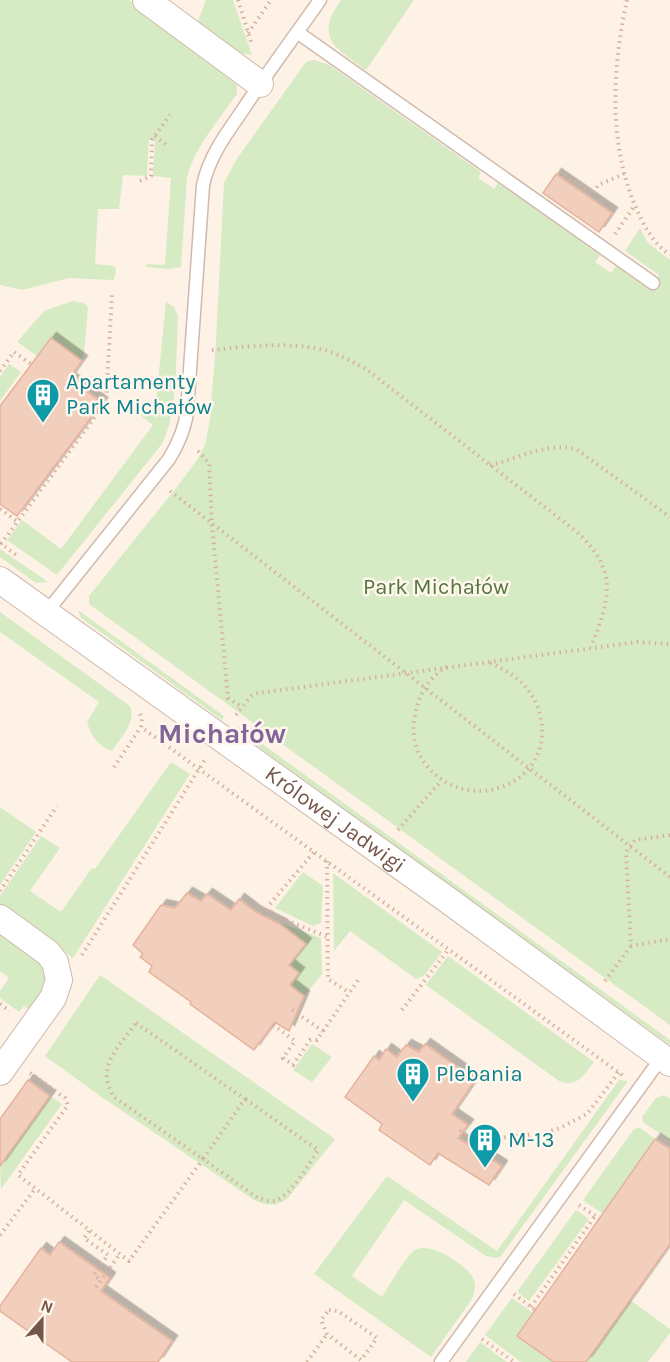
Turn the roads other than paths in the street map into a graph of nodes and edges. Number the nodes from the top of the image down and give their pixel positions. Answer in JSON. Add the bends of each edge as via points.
{"nodes":[{"id":1,"x":146,"y":0,"type":"edge"},
{"id":2,"x":320,"y":0,"type":"edge"},
{"id":3,"x":297,"y":32,"type":"junction"},
{"id":4,"x":266,"y":75,"type":"junction"},
{"id":5,"x":653,"y":283,"type":"dead end"},
{"id":6,"x":0,"y":579,"type":"edge"},
{"id":7,"x":46,"y":613,"type":"junction"},
{"id":8,"x":0,"y":918,"type":"edge"},
{"id":9,"x":666,"y":1060,"type":"edge"},
{"id":10,"x":12,"y":1071,"type":"edge"},
{"id":11,"x":441,"y":1362,"type":"edge"}],
"edges":[{"from":1,"to":4,"type":"street"},
{"from":2,"to":3,"type":"lane"},
{"from":3,"to":4,"type":"lane"},
{"from":3,"to":5,"type":"lane"},
{"from":4,"to":7,"type":"lane","via":[[212,157],[202,185],[187,412],[182,434],[169,459]]},
{"from":6,"to":7,"type":"street","name":"Królowej Jadwigi"},
{"from":7,"to":9,"type":"street","name":"Królowej Jadwigi"},
{"from":8,"to":10,"type":"street","via":[[48,953],[55,962],[59,980]]},
{"from":9,"to":11,"type":"lane","via":[[639,1087]]}]}
